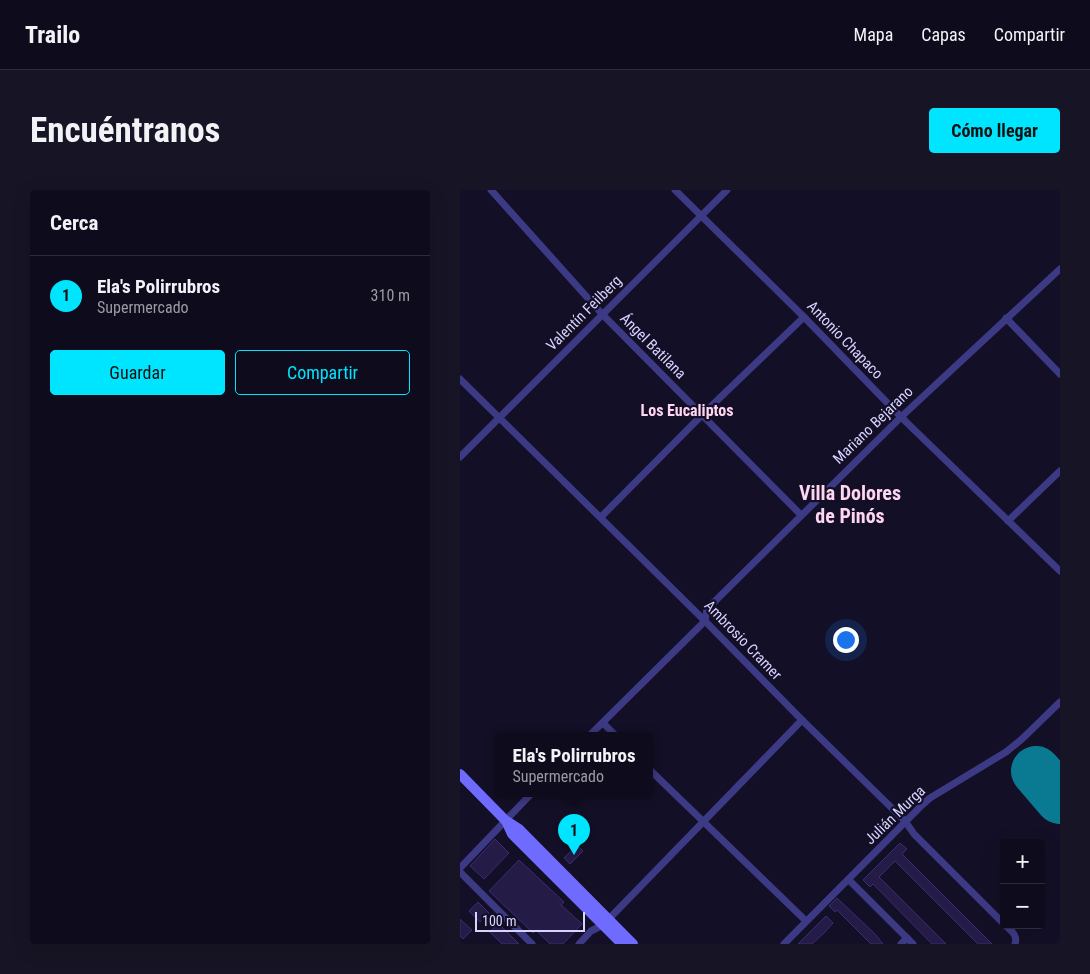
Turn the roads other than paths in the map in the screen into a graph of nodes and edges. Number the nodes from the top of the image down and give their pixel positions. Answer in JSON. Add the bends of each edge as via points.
{"nodes":[{"id":1,"x":491,"y":190,"type":"edge"},
{"id":2,"x":675,"y":190,"type":"edge"},
{"id":3,"x":727,"y":190,"type":"edge"},
{"id":4,"x":700,"y":216,"type":"junction"},
{"id":5,"x":1060,"y":268,"type":"edge"},
{"id":6,"x":603,"y":315,"type":"junction"},
{"id":7,"x":804,"y":317,"type":"junction"},
{"id":8,"x":1006,"y":318,"type":"junction"},
{"id":9,"x":1060,"y":374,"type":"edge"},
{"id":10,"x":460,"y":379,"type":"edge"},
{"id":11,"x":702,"y":415,"type":"junction"},
{"id":12,"x":498,"y":417,"type":"junction"},
{"id":13,"x":901,"y":417,"type":"junction"},
{"id":14,"x":460,"y":456,"type":"edge"},
{"id":15,"x":1060,"y":471,"type":"edge"},
{"id":16,"x":801,"y":516,"type":"junction"},
{"id":17,"x":601,"y":517,"type":"junction"},
{"id":18,"x":1008,"y":521,"type":"junction"},
{"id":19,"x":1060,"y":571,"type":"edge"},
{"id":20,"x":705,"y":620,"type":"junction"},
{"id":21,"x":1060,"y":702,"type":"edge"},
{"id":22,"x":802,"y":720,"type":"junction"},
{"id":23,"x":602,"y":723,"type":"junction"},
{"id":24,"x":593,"y":732,"type":"edge"},
{"id":25,"x":612,"y":732,"type":"edge"},
{"id":26,"x":653,"y":773,"type":"edge"},
{"id":27,"x":460,"y":774,"type":"edge"},
{"id":28,"x":529,"y":797,"type":"edge"},
{"id":29,"x":506,"y":820,"type":"junction"},
{"id":30,"x":905,"y":821,"type":"junction"},
{"id":31,"x":702,"y":822,"type":"junction"},
{"id":32,"x":460,"y":868,"type":"edge"},
{"id":33,"x":460,"y":872,"type":"edge"},
{"id":34,"x":849,"y":880,"type":"junction"},
{"id":35,"x":1000,"y":920,"type":"edge"},
{"id":36,"x":806,"y":921,"type":"junction"},
{"id":37,"x":606,"y":922,"type":"junction"},
{"id":38,"x":1007,"y":929,"type":"edge"},
{"id":39,"x":907,"y":938,"type":"junction"},
{"id":40,"x":1015,"y":941,"type":"edge"},
{"id":41,"x":532,"y":944,"type":"edge"},
{"id":42,"x":578,"y":944,"type":"edge"},
{"id":43,"x":622,"y":944,"type":"edge"},
{"id":44,"x":634,"y":944,"type":"edge"},
{"id":45,"x":784,"y":944,"type":"edge"},
{"id":46,"x":901,"y":944,"type":"edge"},
{"id":47,"x":913,"y":944,"type":"edge"}],
"edges":[{"from":1,"to":6,"type":"street","name":"Ángel Batilana"},
{"from":2,"to":4,"type":"street","name":"Antonio Chapaco"},
{"from":3,"to":4,"type":"street","name":"Valentín Feilberg"},
{"from":4,"to":6,"type":"street","name":"Valentín Feilberg"},
{"from":4,"to":7,"type":"street","name":"Antonio Chapaco"},
{"from":5,"to":8,"type":"street","name":"Mariano Bejarano"},
{"from":6,"to":11,"type":"street","name":"Ángel Batilana"},
{"from":6,"to":12,"type":"street","name":"Valentín Feilberg"},
{"from":7,"to":11,"type":"street"},
{"from":7,"to":13,"type":"street","name":"Antonio Chapaco"},
{"from":8,"to":9,"type":"street"},
{"from":8,"to":13,"type":"street","name":"Mariano Bejarano"},
{"from":10,"to":12,"type":"street","name":"Ambrosio Cramer"},
{"from":11,"to":16,"type":"street","name":"Ángel Batilana"},
{"from":11,"to":17,"type":"street"},
{"from":12,"to":14,"type":"street","name":"Valentín Feilberg"},
{"from":12,"to":17,"type":"street","name":"Ambrosio Cramer"},
{"from":13,"to":16,"type":"street","name":"Mariano Bejarano"},
{"from":13,"to":18,"type":"street","name":"Antonio Chapaco"},
{"from":15,"to":18,"type":"street"},
{"from":16,"to":20,"type":"street","name":"Mariano Bejarano","via":[[707,609]]},
{"from":17,"to":20,"type":"street","name":"Ambrosio Cramer"},
{"from":18,"to":19,"type":"street","name":"Antonio Chapaco"},
{"from":20,"to":22,"type":"street","name":"Ambrosio Cramer"},
{"from":20,"to":23,"type":"street","name":"Mariano Bejarano"},
{"from":21,"to":30,"type":"street","name":"Julián Murga","via":[[1006,752],[930,798]]},
{"from":22,"to":30,"type":"street","name":"Ambrosio Cramer"},
{"from":22,"to":31,"type":"street"},
{"from":23,"to":24,"type":"street","name":"Mariano Bejarano"},
{"from":23,"to":25,"type":"street"},
{"from":26,"to":31,"type":"street"},
{"from":27,"to":29,"type":"main road"},
{"from":28,"to":29,"type":"street"},
{"from":29,"to":32,"type":"street"},
{"from":29,"to":37,"type":"main road","via":[[519,829]]},
{"from":30,"to":34,"type":"street","name":"Julián Murga"},
{"from":30,"to":35,"type":"street","name":"Ambrosio Cramer","via":[[914,834]]},
{"from":31,"to":36,"type":"street"},
{"from":31,"to":37,"type":"street"},
{"from":33,"to":41,"type":"street"},
{"from":34,"to":36,"type":"street","name":"Julián Murga"},
{"from":34,"to":39,"type":"street"},
{"from":36,"to":45,"type":"street","name":"Julián Murga"},
{"from":37,"to":42,"type":"street"},
{"from":37,"to":43,"type":"main road"},
{"from":37,"to":44,"type":"main road"},
{"from":38,"to":40,"type":"street","name":"Ambrosio Cramer"},
{"from":39,"to":46,"type":"street"},
{"from":39,"to":47,"type":"street"}]}
